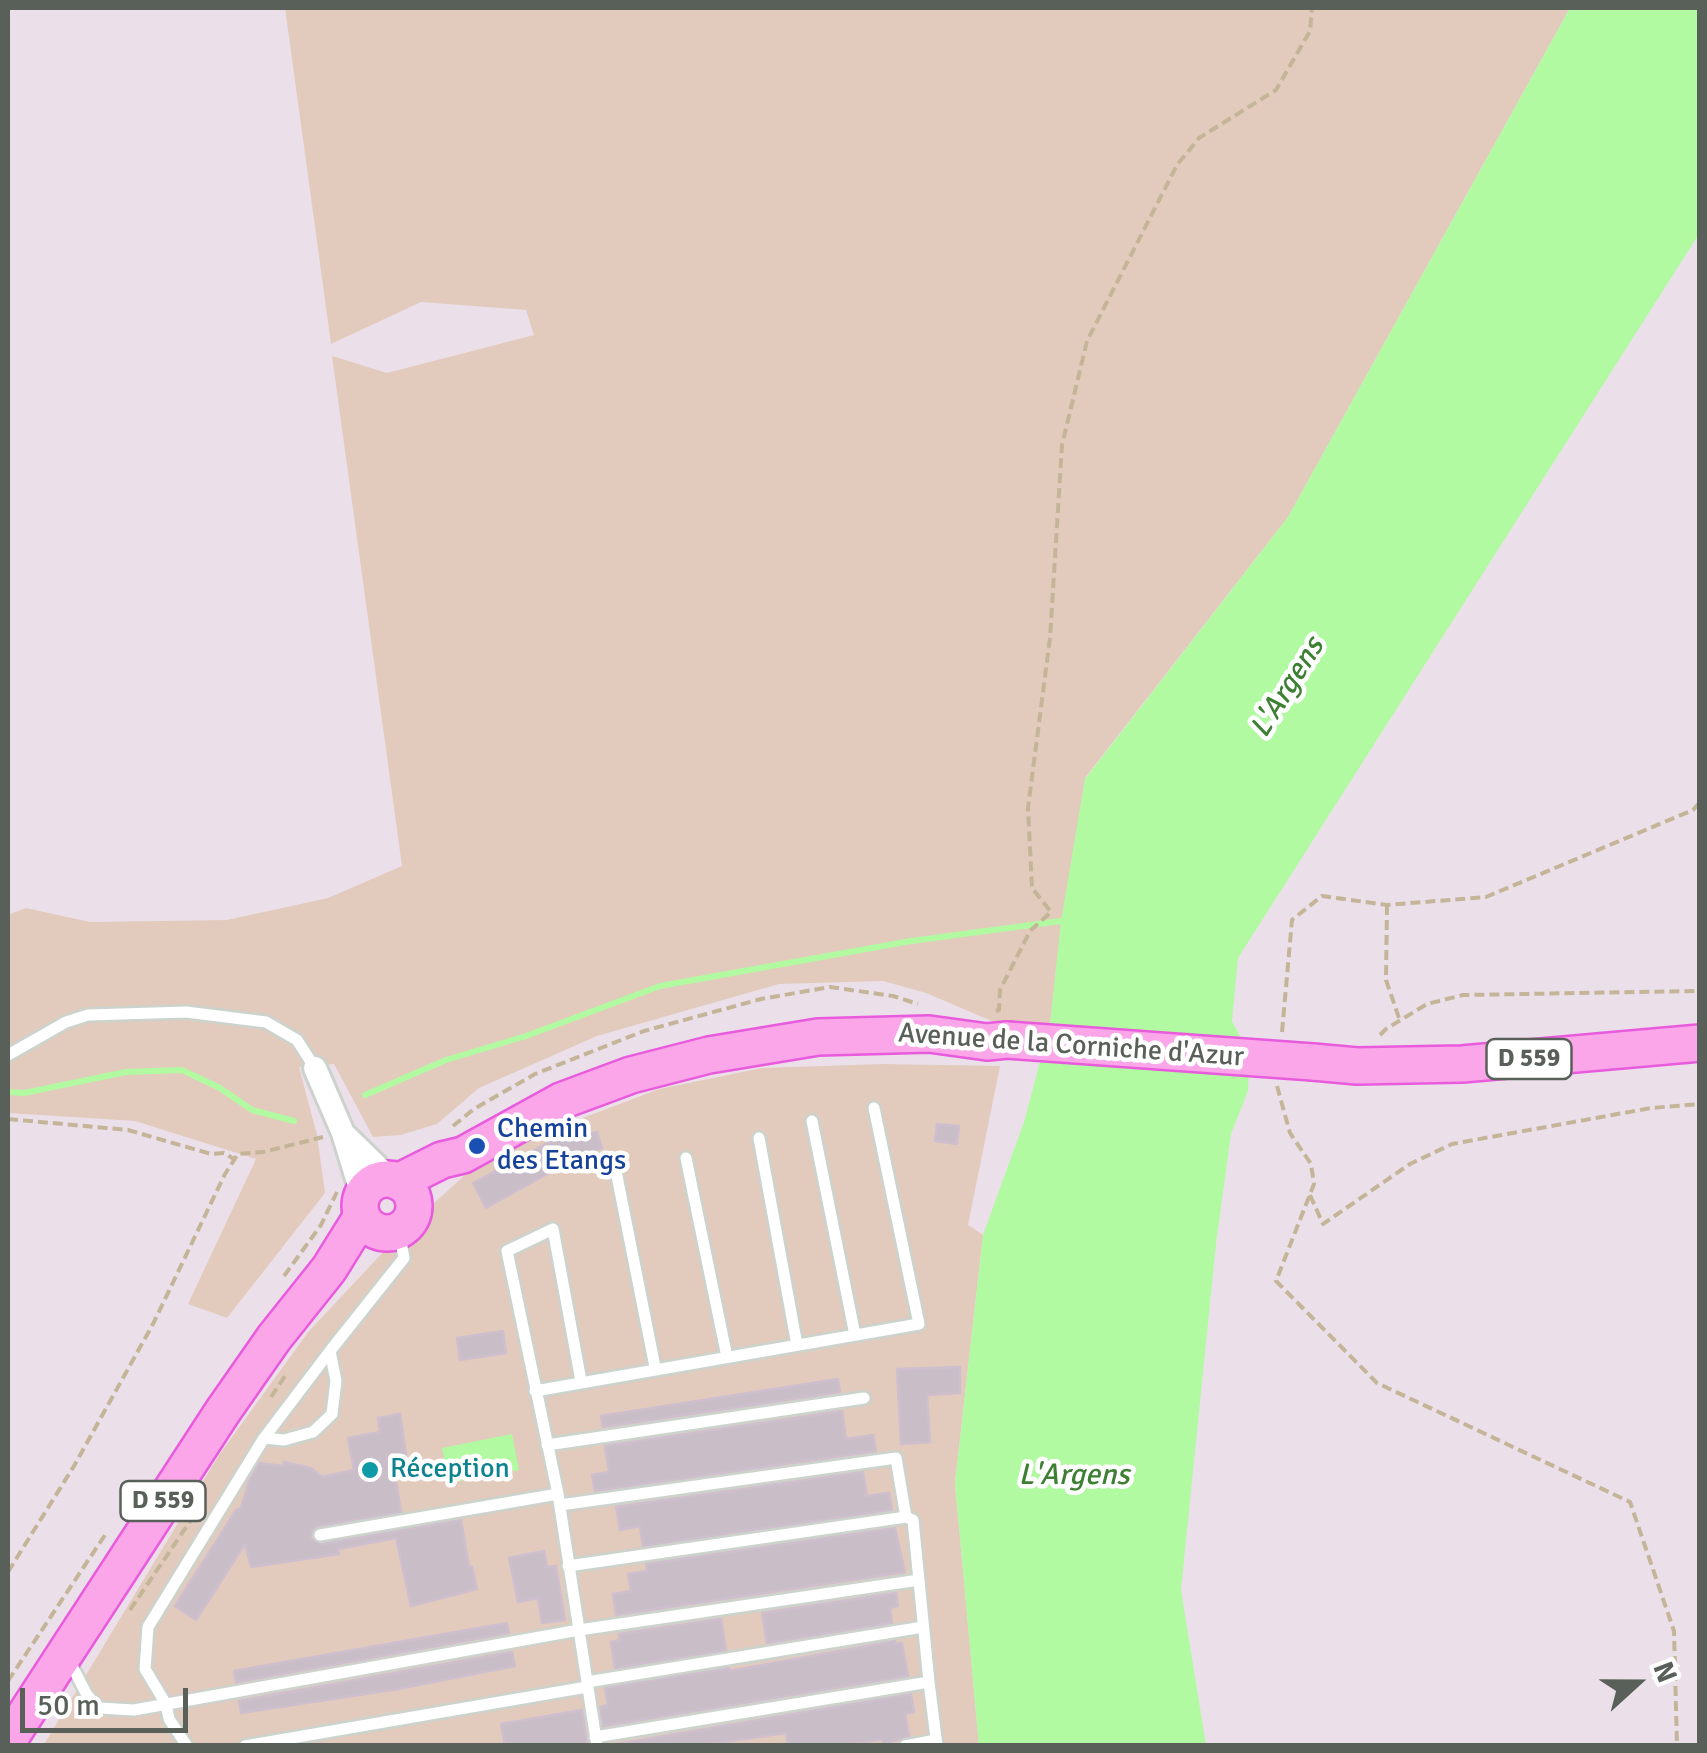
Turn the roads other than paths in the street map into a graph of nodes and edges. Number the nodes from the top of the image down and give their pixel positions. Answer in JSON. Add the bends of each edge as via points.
{"nodes":[{"id":1,"x":1700,"y":1043,"type":"edge"},
{"id":2,"x":8,"y":1055,"type":"edge"},
{"id":3,"x":314,"y":1068,"type":"joint"},
{"id":4,"x":874,"y":1108,"type":"dead end"},
{"id":5,"x":812,"y":1121,"type":"dead end"},
{"id":6,"x":759,"y":1138,"type":"dead end"},
{"id":7,"x":686,"y":1158,"type":"dead end"},
{"id":8,"x":617,"y":1176,"type":"dead end"},
{"id":9,"x":387,"y":1207,"type":"junction"},
{"id":10,"x":855,"y":1335,"type":"junction"},
{"id":11,"x":797,"y":1345,"type":"junction"},
{"id":12,"x":330,"y":1351,"type":"junction"},
{"id":13,"x":726,"y":1357,"type":"junction"},
{"id":14,"x":655,"y":1368,"type":"junction"},
{"id":15,"x":581,"y":1381,"type":"junction"},
{"id":16,"x":534,"y":1391,"type":"junction"},
{"id":17,"x":864,"y":1398,"type":"dead end"},
{"id":18,"x":264,"y":1438,"type":"junction"},
{"id":19,"x":547,"y":1445,"type":"junction"},
{"id":20,"x":559,"y":1500,"type":"junction"},
{"id":21,"x":906,"y":1517,"type":"junction"},
{"id":22,"x":320,"y":1534,"type":"dead end"},
{"id":23,"x":568,"y":1566,"type":"junction"},
{"id":24,"x":919,"y":1580,"type":"junction"},
{"id":25,"x":923,"y":1627,"type":"junction"},
{"id":26,"x":579,"y":1630,"type":"junction"},
{"id":27,"x":65,"y":1652,"type":"junction"},
{"id":28,"x":929,"y":1682,"type":"junction"},
{"id":29,"x":587,"y":1684,"type":"junction"},
{"id":30,"x":166,"y":1704,"type":"junction"},
{"id":31,"x":8,"y":1741,"type":"edge"},
{"id":32,"x":596,"y":1741,"type":"edge"},
{"id":33,"x":936,"y":1743,"type":"edge"},
{"id":34,"x":188,"y":1746,"type":"edge"},
{"id":35,"x":246,"y":1746,"type":"edge"},
{"id":36,"x":905,"y":1746,"type":"edge"}],
"edges":[{"from":1,"to":9,"type":"main road","name":"Avenue de la Corniche d'Azur","number":"D 559","bridge":true,"via":[[1462,1064],[1357,1066],[996,1028],[987,1042],[928,1034],[818,1037],[709,1055],[561,1102],[463,1154]]},
{"from":2,"to":3,"type":"lane","via":[[88,1015],[186,1012],[266,1022],[297,1040]]},
{"from":3,"to":9,"type":"street"},
{"from":4,"to":10,"type":"lane","via":[[919,1324]]},
{"from":5,"to":10,"type":"lane"},
{"from":6,"to":11,"type":"lane"},
{"from":7,"to":13,"type":"lane"},
{"from":8,"to":14,"type":"lane"},
{"from":9,"to":12,"type":"lane","via":[[404,1258]]},
{"from":9,"to":27,"type":"main road","name":"Avenue de la Corniche d'Azur","number":"D 559","via":[[274,1338]]},
{"from":10,"to":11,"type":"lane"},
{"from":11,"to":13,"type":"lane"},
{"from":12,"to":18,"type":"lane"},
{"from":12,"to":18,"type":"lane","via":[[336,1381],[332,1414],[312,1432]]},
{"from":13,"to":14,"type":"lane"},
{"from":14,"to":15,"type":"lane"},
{"from":15,"to":16,"type":"lane"},
{"from":15,"to":16,"type":"lane","via":[[553,1229],[507,1250]]},
{"from":16,"to":19,"type":"lane"},
{"from":17,"to":19,"type":"lane"},
{"from":18,"to":30,"type":"lane","via":[[148,1626],[145,1669]]},
{"from":19,"to":20,"type":"lane"},
{"from":20,"to":21,"type":"lane","via":[[896,1458]]},
{"from":20,"to":22,"type":"lane"},
{"from":20,"to":23,"type":"lane"},
{"from":21,"to":23,"type":"lane"},
{"from":21,"to":24,"type":"lane","via":[[913,1520]]},
{"from":23,"to":26,"type":"lane"},
{"from":24,"to":25,"type":"lane"},
{"from":24,"to":26,"type":"lane"},
{"from":25,"to":28,"type":"lane"},
{"from":25,"to":29,"type":"lane"},
{"from":26,"to":29,"type":"lane"},
{"from":26,"to":30,"type":"lane"},
{"from":27,"to":30,"type":"lane","via":[[100,1708]]},
{"from":27,"to":31,"type":"main road","name":"Avenue de la Corniche d'Azur","number":"D 559"},
{"from":28,"to":32,"type":"lane"},
{"from":28,"to":33,"type":"lane"},
{"from":29,"to":32,"type":"lane"},
{"from":29,"to":35,"type":"lane"},
{"from":30,"to":34,"type":"lane"},
{"from":33,"to":36,"type":"lane"}]}
